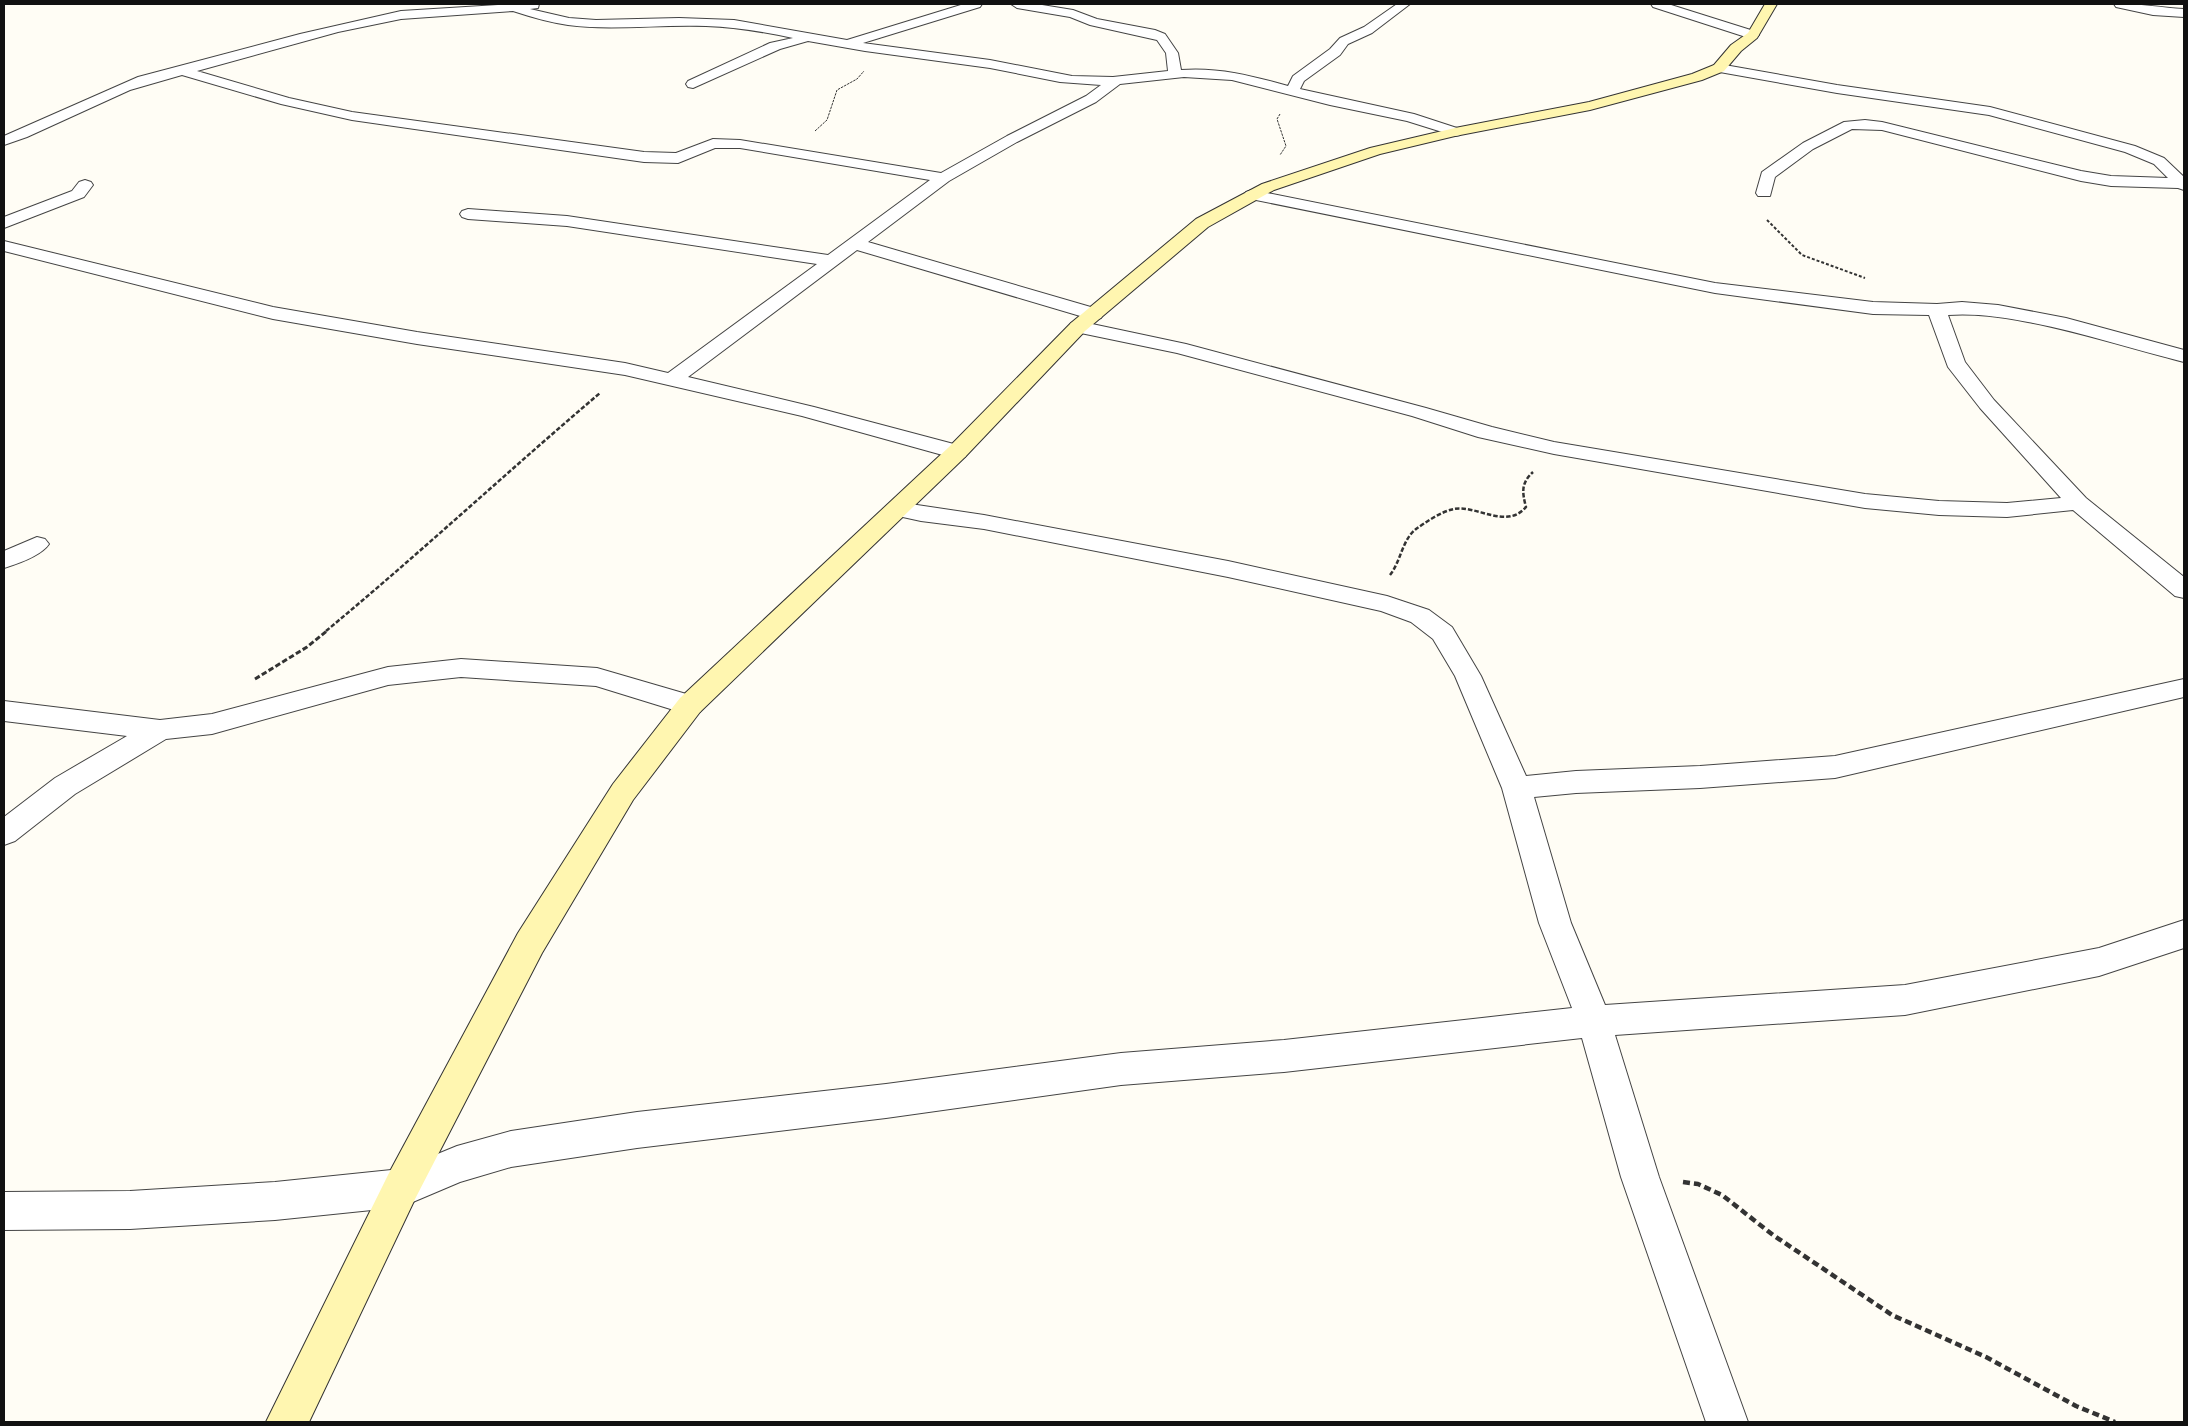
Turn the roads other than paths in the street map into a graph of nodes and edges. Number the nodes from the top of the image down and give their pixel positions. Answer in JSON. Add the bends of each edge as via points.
{"nodes":[{"id":1,"x":543,"y":4,"type":"edge"},
{"id":2,"x":976,"y":4,"type":"edge"},
{"id":3,"x":1017,"y":4,"type":"edge"},
{"id":4,"x":1404,"y":4,"type":"edge"},
{"id":5,"x":1657,"y":4,"type":"edge"},
{"id":6,"x":1772,"y":4,"type":"edge"},
{"id":7,"x":2120,"y":4,"type":"edge"},
{"id":8,"x":516,"y":8,"type":"junction"},
{"id":9,"x":2184,"y":13,"type":"edge"},
{"id":10,"x":1753,"y":35,"type":"junction"},
{"id":11,"x":812,"y":37,"type":"junction"},
{"id":12,"x":846,"y":44,"type":"junction"},
{"id":13,"x":1719,"y":68,"type":"junction"},
{"id":14,"x":184,"y":71,"type":"junction"},
{"id":15,"x":1175,"y":74,"type":"junction"},
{"id":16,"x":1116,"y":81,"type":"junction"},
{"id":17,"x":693,"y":84,"type":"dead end"},
{"id":18,"x":1295,"y":93,"type":"junction"},
{"id":19,"x":1455,"y":132,"type":"junction"},
{"id":20,"x":4,"y":141,"type":"edge"},
{"id":21,"x":943,"y":178,"type":"junction"},
{"id":22,"x":2182,"y":184,"type":"edge"},
{"id":23,"x":85,"y":185,"type":"dead end"},
{"id":24,"x":1764,"y":193,"type":"dead end"},
{"id":25,"x":1255,"y":194,"type":"junction"},
{"id":26,"x":468,"y":214,"type":"dead end"},
{"id":27,"x":4,"y":223,"type":"edge"},
{"id":28,"x":856,"y":244,"type":"junction"},
{"id":29,"x":4,"y":246,"type":"edge"},
{"id":30,"x":833,"y":261,"type":"junction"},
{"id":31,"x":1937,"y":310,"type":"junction"},
{"id":32,"x":1086,"y":320,"type":"junction"},
{"id":33,"x":2184,"y":356,"type":"edge"},
{"id":34,"x":673,"y":380,"type":"junction"},
{"id":35,"x":957,"y":452,"type":"junction"},
{"id":36,"x":2078,"y":504,"type":"junction"},
{"id":37,"x":897,"y":509,"type":"junction"},
{"id":38,"x":37,"y":544,"type":"dead end"},
{"id":39,"x":4,"y":560,"type":"edge"},
{"id":40,"x":2184,"y":590,"type":"edge"},
{"id":41,"x":2184,"y":688,"type":"edge"},
{"id":42,"x":690,"y":705,"type":"junction"},
{"id":43,"x":4,"y":711,"type":"edge"},
{"id":44,"x":160,"y":730,"type":"junction"},
{"id":45,"x":1517,"y":788,"type":"junction"},
{"id":46,"x":4,"y":833,"type":"edge"},
{"id":47,"x":2184,"y":934,"type":"edge"},
{"id":48,"x":1594,"y":1021,"type":"junction"},
{"id":49,"x":401,"y":1188,"type":"junction"},
{"id":50,"x":4,"y":1211,"type":"edge"},
{"id":51,"x":287,"y":1422,"type":"edge"},
{"id":52,"x":1727,"y":1422,"type":"edge"}],
"edges":[{"from":1,"to":8,"type":"street"},
{"from":2,"to":12,"type":"street"},
{"from":3,"to":15,"type":"street","via":[[1073,14],[1161,37],[1172,53]]},
{"from":4,"to":18,"type":"street","via":[[1368,30],[1344,41],[1336,52],[1298,79]]},
{"from":5,"to":10,"type":"street"},
{"from":6,"to":10,"type":"street"},
{"from":7,"to":9,"type":"street"},
{"from":8,"to":11,"type":"street","via":[[567,22],[710,22]]},
{"from":8,"to":14,"type":"street","via":[[439,11],[380,19]]},
{"from":10,"to":13,"type":"street","via":[[1736,48]]},
{"from":11,"to":12,"type":"street"},
{"from":11,"to":17,"type":"street","via":[[775,46]]},
{"from":12,"to":16,"type":"street","via":[[990,64],[1064,79]]},
{"from":13,"to":19,"type":"street","via":[[1618,99]]},
{"from":13,"to":22,"type":"street","via":[[1990,111],[2130,149],[2159,161]]},
{"from":14,"to":20,"type":"street","via":[[143,80],[117,90]]},
{"from":14,"to":21,"type":"street","via":[[286,101],[352,116],[644,157],[678,158],[721,142]]},
{"from":15,"to":16,"type":"street"},
{"from":15,"to":18,"type":"street","via":[[1218,74]]},
{"from":16,"to":21,"type":"street","via":[[1091,99],[1012,138]]},
{"from":18,"to":19,"type":"street","via":[[1440,125]]},
{"from":19,"to":25,"type":"street","via":[[1375,151]]},
{"from":21,"to":28,"type":"street"},
{"from":22,"to":24,"type":"street","via":[[2111,181],[2081,176],[1882,126],[1856,124],[1834,132],[1782,163],[1768,175]]},
{"from":23,"to":27,"type":"street","via":[[78,194]]},
{"from":25,"to":31,"type":"street","via":[[1715,288],[1873,308]]},
{"from":25,"to":32,"type":"street","via":[[1202,223]]},
{"from":26,"to":30,"type":"street","via":[[567,221]]},
{"from":28,"to":30,"type":"street"},
{"from":28,"to":32,"type":"street","via":[[899,259],[1014,289]]},
{"from":29,"to":34,"type":"street","via":[[273,313],[625,369]]},
{"from":30,"to":34,"type":"street"},
{"from":31,"to":33,"type":"street","via":[[1998,311],[2066,324]]},
{"from":31,"to":36,"type":"street","via":[[1955,363],[1987,404]]},
{"from":32,"to":35,"type":"street"},
{"from":32,"to":36,"type":"street","via":[[1486,432],[1554,448],[1865,501],[2007,510]]},
{"from":34,"to":35,"type":"street","via":[[807,411]]},
{"from":35,"to":37,"type":"street"},
{"from":36,"to":40,"type":"street"},
{"from":37,"to":42,"type":"street"},
{"from":37,"to":45,"type":"street","via":[[984,522],[1228,569],[1386,604],[1420,616],[1443,633],[1468,676]]},
{"from":38,"to":39,"type":"street"},
{"from":41,"to":45,"type":"street","via":[[1835,768]]},
{"from":42,"to":44,"type":"street","via":[[598,677],[461,668],[388,676],[212,724]]},
{"from":42,"to":49,"type":"street","via":[[623,792],[530,943]]},
{"from":43,"to":44,"type":"street"},
{"from":44,"to":46,"type":"street","via":[[65,786]]},
{"from":45,"to":48,"type":"street","via":[[1555,923]]},
{"from":47,"to":48,"type":"street","via":[[2099,962],[1916,998]]},
{"from":48,"to":49,"type":"street","via":[[1284,1056],[1121,1069],[637,1130],[511,1149],[457,1164]]},
{"from":48,"to":52,"type":"street","via":[[1640,1177]]},
{"from":49,"to":50,"type":"street","via":[[276,1201],[130,1210]]},
{"from":49,"to":51,"type":"street"}]}
